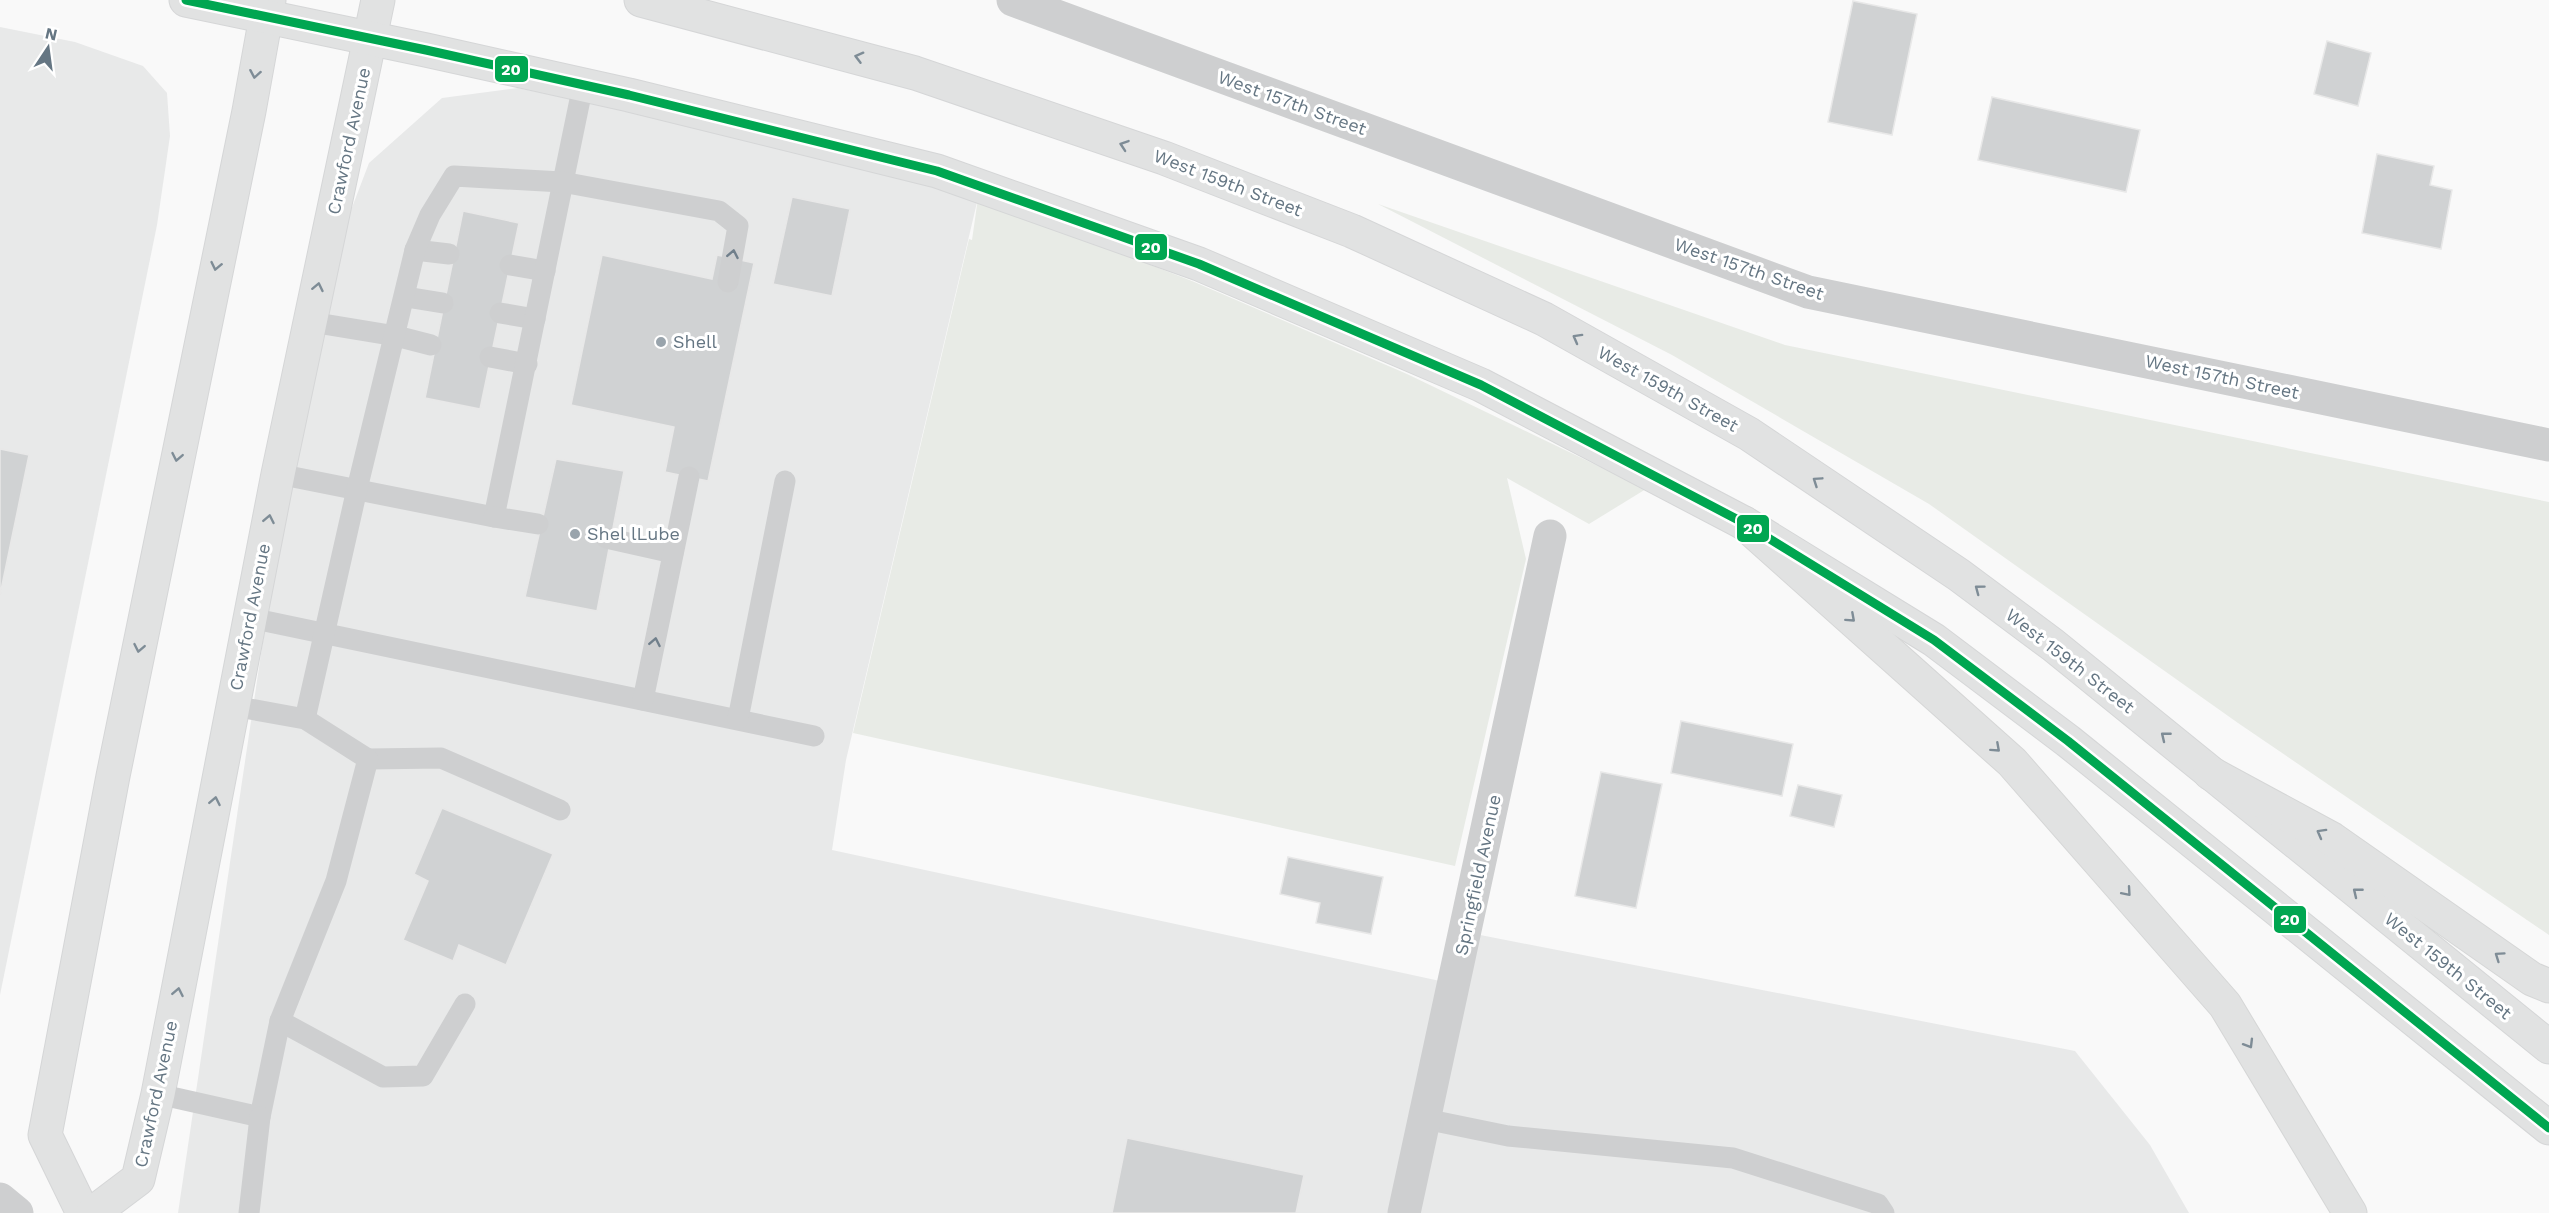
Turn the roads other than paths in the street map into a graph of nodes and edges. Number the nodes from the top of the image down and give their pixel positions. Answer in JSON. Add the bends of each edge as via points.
{"nodes":[{"id":1,"x":186,"y":0,"type":"edge"},
{"id":2,"x":378,"y":0,"type":"edge"},
{"id":3,"x":641,"y":0,"type":"edge"},
{"id":4,"x":1013,"y":0,"type":"edge"},
{"id":5,"x":267,"y":8,"type":"edge"},
{"id":6,"x":370,"y":38,"type":"junction"},
{"id":7,"x":583,"y":85,"type":"junction"},
{"id":8,"x":562,"y":182,"type":"junction"},
{"id":9,"x":415,"y":250,"type":"junction"},
{"id":10,"x":449,"y":254,"type":"dead end"},
{"id":11,"x":510,"y":265,"type":"dead end"},
{"id":12,"x":545,"y":271,"type":"junction"},
{"id":13,"x":728,"y":282,"type":"dead end"},
{"id":14,"x":406,"y":297,"type":"junction"},
{"id":15,"x":443,"y":303,"type":"dead end"},
{"id":16,"x":500,"y":314,"type":"dead end"},
{"id":17,"x":536,"y":319,"type":"junction"},
{"id":18,"x":310,"y":322,"type":"junction"},
{"id":19,"x":396,"y":336,"type":"junction"},
{"id":20,"x":431,"y":345,"type":"dead end"},
{"id":21,"x":490,"y":357,"type":"dead end"},
{"id":22,"x":527,"y":364,"type":"junction"},
{"id":23,"x":2549,"y":445,"type":"edge"},
{"id":24,"x":278,"y":474,"type":"junction"},
{"id":25,"x":689,"y":477,"type":"dead end"},
{"id":26,"x":785,"y":481,"type":"dead end"},
{"id":27,"x":357,"y":489,"type":"junction"},
{"id":28,"x":494,"y":517,"type":"junction"},
{"id":29,"x":538,"y":524,"type":"dead end"},
{"id":30,"x":1744,"y":524,"type":"junction"},
{"id":31,"x":1550,"y":536,"type":"dead end"},
{"id":32,"x":606,"y":538,"type":"dead end"},
{"id":33,"x":673,"y":553,"type":"junction"},
{"id":34,"x":250,"y":618,"type":"junction"},
{"id":35,"x":324,"y":633,"type":"junction"},
{"id":36,"x":643,"y":700,"type":"junction"},
{"id":37,"x":233,"y":706,"type":"junction"},
{"id":38,"x":305,"y":719,"type":"junction"},
{"id":39,"x":738,"y":719,"type":"junction"},
{"id":40,"x":814,"y":735,"type":"dead end"},
{"id":41,"x":368,"y":759,"type":"junction"},
{"id":42,"x":2210,"y":773,"type":"junction"},
{"id":43,"x":560,"y":810,"type":"dead end"},
{"id":44,"x":2549,"y":986,"type":"edge"},
{"id":45,"x":465,"y":1004,"type":"dead end"},
{"id":46,"x":280,"y":1021,"type":"junction"},
{"id":47,"x":2549,"y":1047,"type":"edge"},
{"id":48,"x":158,"y":1094,"type":"junction"},
{"id":49,"x":260,"y":1117,"type":"junction"},
{"id":50,"x":1425,"y":1119,"type":"junction"},
{"id":51,"x":2549,"y":1128,"type":"edge"},
{"id":52,"x":0,"y":1199,"type":"edge"},
{"id":53,"x":17,"y":1213,"type":"edge"},
{"id":54,"x":83,"y":1213,"type":"edge"},
{"id":55,"x":93,"y":1213,"type":"edge"},
{"id":56,"x":249,"y":1213,"type":"edge"},
{"id":57,"x":1404,"y":1213,"type":"edge"},
{"id":58,"x":1884,"y":1213,"type":"edge"},
{"id":59,"x":2350,"y":1213,"type":"edge"}],
"edges":[{"from":1,"to":5,"type":"main road"},
{"from":2,"to":6,"type":"main road","name":"Crawford Avenue"},
{"from":42,"to":3,"type":"main road","name":"West 159th Street","one_way":true,"via":[[2053,645],[1959,575],[1749,434],[1544,320],[1352,231],[1164,158],[915,73]]},
{"from":4,"to":23,"type":"street","name":"West 157th Street","via":[[1808,292]]},
{"from":5,"to":6,"type":"main road"},
{"from":5,"to":54,"type":"main road","one_way":true,"via":[[45,1135]]},
{"from":6,"to":7,"type":"main road"},
{"from":18,"to":6,"type":"main road","name":"Crawford Avenue","one_way":true},
{"from":7,"to":8,"type":"lane"},
{"from":7,"to":30,"type":"main road","via":[[937,171],[1199,264],[1481,385]]},
{"from":8,"to":9,"type":"lane","via":[[454,176],[429,215]]},
{"from":8,"to":12,"type":"lane"},
{"from":13,"to":8,"type":"lane","one_way":true,"via":[[738,226],[719,211]]},
{"from":9,"to":10,"type":"lane"},
{"from":9,"to":14,"type":"lane"},
{"from":11,"to":12,"type":"lane"},
{"from":12,"to":17,"type":"lane"},
{"from":14,"to":15,"type":"lane"},
{"from":14,"to":19,"type":"lane"},
{"from":16,"to":17,"type":"lane"},
{"from":17,"to":22,"type":"lane"},
{"from":18,"to":19,"type":"lane"},
{"from":18,"to":24,"type":"main road","name":"Crawford Avenue"},
{"from":19,"to":20,"type":"lane"},
{"from":19,"to":27,"type":"lane"},
{"from":21,"to":22,"type":"lane"},
{"from":22,"to":28,"type":"lane"},
{"from":24,"to":27,"type":"lane"},
{"from":34,"to":24,"type":"main road","name":"Crawford Avenue","one_way":true},
{"from":25,"to":33,"type":"lane"},
{"from":26,"to":39,"type":"lane"},
{"from":27,"to":28,"type":"lane"},
{"from":27,"to":35,"type":"lane"},
{"from":28,"to":29,"type":"lane"},
{"from":30,"to":51,"type":"main road","via":[[1934,640],[2068,741]]},
{"from":30,"to":59,"type":"main road","one_way":true,"via":[[2012,762],[2226,1005]]},
{"from":31,"to":50,"type":"street","name":"Springfield Avenue"},
{"from":32,"to":33,"type":"lane"},
{"from":36,"to":33,"type":"lane","one_way":true},
{"from":34,"to":35,"type":"lane"},
{"from":34,"to":37,"type":"main road","name":"Crawford Avenue"},
{"from":35,"to":36,"type":"lane"},
{"from":35,"to":38,"type":"lane"},
{"from":36,"to":39,"type":"lane"},
{"from":37,"to":38,"type":"lane"},
{"from":48,"to":37,"type":"main road","name":"Crawford Avenue","one_way":true},
{"from":38,"to":41,"type":"lane"},
{"from":39,"to":40,"type":"lane"},
{"from":41,"to":43,"type":"lane","via":[[441,758]]},
{"from":41,"to":46,"type":"lane","via":[[336,881]]},
{"from":44,"to":42,"type":"main road","one_way":true,"via":[[2532,979],[2332,839]]},
{"from":47,"to":42,"type":"main road","name":"West 159th Street","one_way":true},
{"from":45,"to":46,"type":"lane","via":[[423,1076],[383,1077]]},
{"from":46,"to":49,"type":"lane"},
{"from":48,"to":49,"type":"lane"},
{"from":48,"to":55,"type":"main road","name":"Crawford Avenue","via":[[138,1179]]},
{"from":49,"to":56,"type":"lane"},
{"from":50,"to":57,"type":"street","name":"Springfield Avenue"},
{"from":50,"to":58,"type":"lane","via":[[1508,1136],[1733,1158],[1878,1204]]},
{"from":52,"to":53,"type":"street"}]}
